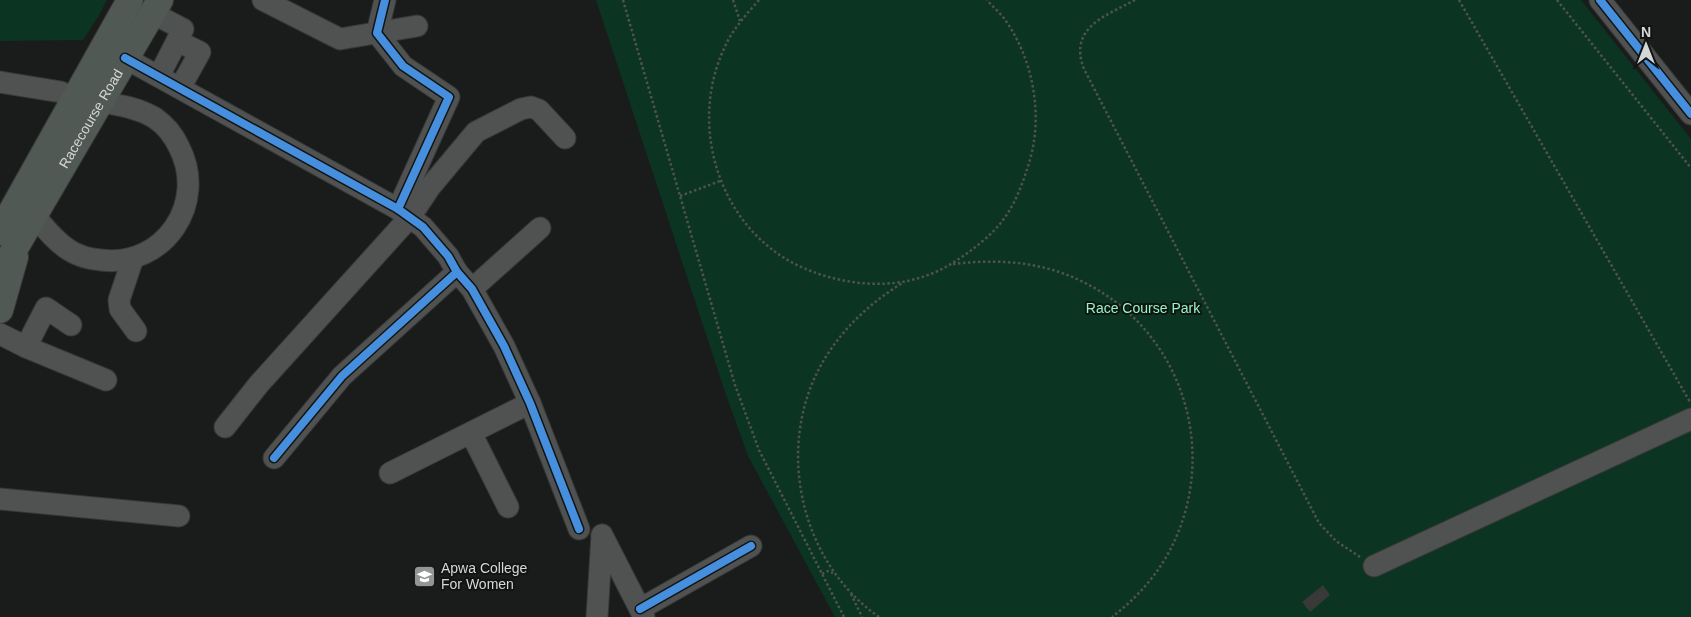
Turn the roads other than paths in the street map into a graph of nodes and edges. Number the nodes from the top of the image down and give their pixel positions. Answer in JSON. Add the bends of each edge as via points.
{"nodes":[{"id":1,"x":130,"y":0,"type":"edge"},
{"id":2,"x":263,"y":0,"type":"edge"},
{"id":3,"x":385,"y":0,"type":"edge"},
{"id":4,"x":1600,"y":0,"type":"edge"},
{"id":5,"x":156,"y":7,"type":"edge"},
{"id":6,"x":417,"y":26,"type":"dead end"},
{"id":7,"x":377,"y":32,"type":"junction"},
{"id":8,"x":177,"y":41,"type":"junction"},
{"id":9,"x":125,"y":58,"type":"junction"},
{"id":10,"x":159,"y":76,"type":"junction"},
{"id":11,"x":0,"y":82,"type":"edge"},
{"id":12,"x":180,"y":88,"type":"junction"},
{"id":13,"x":73,"y":100,"type":"junction"},
{"id":14,"x":101,"y":102,"type":"junction"},
{"id":15,"x":1691,"y":114,"type":"edge"},
{"id":16,"x":565,"y":138,"type":"dead end"},
{"id":17,"x":404,"y":213,"type":"junction"},
{"id":18,"x":18,"y":228,"type":"edge"},
{"id":19,"x":540,"y":228,"type":"dead end"},
{"id":20,"x":133,"y":258,"type":"junction"},
{"id":21,"x":457,"y":272,"type":"junction"},
{"id":22,"x":0,"y":274,"type":"edge"},
{"id":23,"x":472,"y":289,"type":"junction"},
{"id":24,"x":0,"y":310,"type":"edge"},
{"id":25,"x":71,"y":325,"type":"dead end"},
{"id":26,"x":136,"y":331,"type":"dead end"},
{"id":27,"x":0,"y":334,"type":"edge"},
{"id":28,"x":26,"y":347,"type":"junction"},
{"id":29,"x":106,"y":380,"type":"dead end"},
{"id":30,"x":530,"y":403,"type":"junction"},
{"id":31,"x":1691,"y":419,"type":"edge"},
{"id":32,"x":225,"y":427,"type":"dead end"},
{"id":33,"x":471,"y":433,"type":"junction"},
{"id":34,"x":274,"y":458,"type":"dead end"},
{"id":35,"x":390,"y":473,"type":"dead end"},
{"id":36,"x":0,"y":499,"type":"edge"},
{"id":37,"x":508,"y":507,"type":"dead end"},
{"id":38,"x":180,"y":516,"type":"dead end"},
{"id":39,"x":580,"y":529,"type":"dead end"},
{"id":40,"x":751,"y":546,"type":"dead end"},
{"id":41,"x":1374,"y":566,"type":"road end"},
{"id":42,"x":642,"y":613,"type":"edge"},
{"id":43,"x":597,"y":617,"type":"edge"}],
"edges":[{"from":1,"to":13,"type":"main road","name":"Racecourse Road"},
{"from":2,"to":7,"type":"street","via":[[340,38]]},
{"from":3,"to":7,"type":"street"},
{"from":4,"to":15,"type":"street"},
{"from":5,"to":8,"type":"street","via":[[183,29]]},
{"from":5,"to":9,"type":"main road","name":"Racecourse Road"},
{"from":6,"to":7,"type":"street"},
{"from":7,"to":17,"type":"street","via":[[404,66],[449,98]]},
{"from":8,"to":10,"type":"street"},
{"from":8,"to":12,"type":"street","via":[[200,52]]},
{"from":9,"to":10,"type":"street"},
{"from":9,"to":14,"type":"main road","name":"Racecourse Road"},
{"from":10,"to":12,"type":"street"},
{"from":11,"to":13,"type":"street","via":[[61,92]]},
{"from":12,"to":17,"type":"street"},
{"from":13,"to":18,"type":"main road","name":"Racecourse Road","via":[[24,191]]},
{"from":14,"to":18,"type":"main road","name":"Racecourse Road"},
{"from":14,"to":20,"type":"street","via":[[134,108],[156,119],[174,136],[185,159],[189,183],[185,208],[174,230],[156,247]]},
{"from":16,"to":17,"type":"street","via":[[538,110],[531,107],[521,109],[476,132]]},
{"from":17,"to":21,"type":"street","via":[[435,239]]},
{"from":17,"to":32,"type":"street"},
{"from":18,"to":20,"type":"street","via":[[51,235],[69,250],[90,259],[112,261]]},
{"from":18,"to":22,"type":"main road"},
{"from":18,"to":24,"type":"main road"},
{"from":19,"to":23,"type":"street"},
{"from":20,"to":26,"type":"street","via":[[119,300],[120,309]]},
{"from":21,"to":23,"type":"street"},
{"from":21,"to":34,"type":"street","via":[[342,376]]},
{"from":23,"to":30,"type":"street","via":[[504,346]]},
{"from":25,"to":28,"type":"street","via":[[46,308]]},
{"from":27,"to":28,"type":"street"},
{"from":28,"to":29,"type":"street"},
{"from":30,"to":33,"type":"street"},
{"from":30,"to":39,"type":"street"},
{"from":31,"to":41,"type":"street"},
{"from":33,"to":35,"type":"street"},
{"from":33,"to":37,"type":"street"},
{"from":36,"to":38,"type":"street"},
{"from":40,"to":42,"type":"street"},
{"from":42,"to":43,"type":"street","via":[[602,535]]}]}
